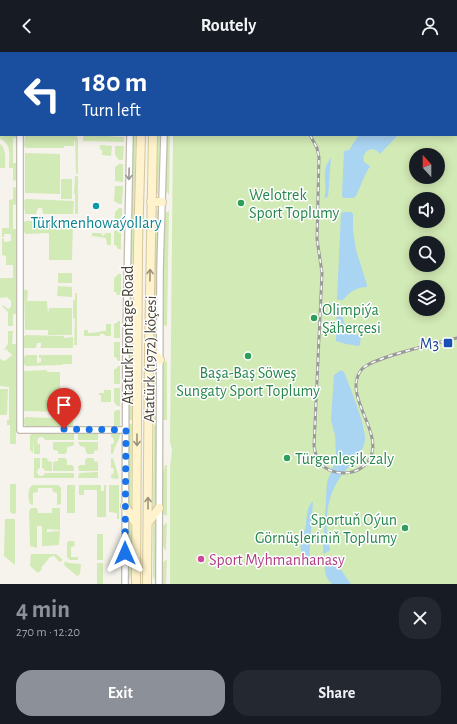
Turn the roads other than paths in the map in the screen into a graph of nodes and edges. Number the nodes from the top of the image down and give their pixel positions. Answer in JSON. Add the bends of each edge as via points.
{"nodes":[{"id":1,"x":20,"y":136,"type":"edge"},
{"id":2,"x":130,"y":136,"type":"edge"},
{"id":3,"x":141,"y":136,"type":"edge"},
{"id":4,"x":153,"y":136,"type":"edge"},
{"id":5,"x":164,"y":136,"type":"edge"},
{"id":6,"x":151,"y":202,"type":"junction"},
{"id":7,"x":162,"y":202,"type":"junction"},
{"id":8,"x":149,"y":348,"type":"junction"},
{"id":9,"x":160,"y":360,"type":"junction"},
{"id":10,"x":126,"y":430,"type":"junction"},
{"id":11,"x":125,"y":506,"type":"junction"},
{"id":12,"x":159,"y":508,"type":"junction"},
{"id":13,"x":148,"y":523,"type":"junction"},
{"id":14,"x":136,"y":524,"type":"junction"},
{"id":15,"x":134,"y":582,"type":"edge"},
{"id":16,"x":149,"y":582,"type":"edge"},
{"id":17,"x":125,"y":584,"type":"edge"},
{"id":18,"x":159,"y":584,"type":"edge"}],
"edges":[{"from":1,"to":10,"type":"street","via":[[20,430]]},
{"from":2,"to":10,"type":"street","name":"Ataturk Frontage Road","one_way":true},
{"from":3,"to":14,"type":"main road","name":"Atatürk (1972) köçesi","one_way":true},
{"from":4,"to":6,"type":"main road","name":"Atatürk (1972) köçesi"},
{"from":5,"to":7,"type":"street","name":"Ataturk Frontage Road"},
{"from":6,"to":7,"type":"main road"},
{"from":8,"to":6,"type":"main road","name":"Atatürk (1972) köçesi","one_way":true},
{"from":7,"to":9,"type":"street","name":"Ataturk Frontage Road"},
{"from":8,"to":9,"type":"main road"},
{"from":13,"to":8,"type":"main road","name":"Atatürk (1972) köçesi","one_way":true},
{"from":9,"to":12,"type":"street","name":"Ataturk Frontage Road"},
{"from":10,"to":11,"type":"street","name":"Ataturk Frontage Road"},
{"from":11,"to":14,"type":"main road"},
{"from":11,"to":17,"type":"street","name":"Ataturk Frontage Road"},
{"from":12,"to":13,"type":"main road"},
{"from":12,"to":18,"type":"street","name":"Ataturk Frontage Road"},
{"from":13,"to":16,"type":"main road","name":"Atatürk (1972) köçesi"},
{"from":14,"to":15,"type":"main road","name":"Atatürk (1972) köçesi"}]}
